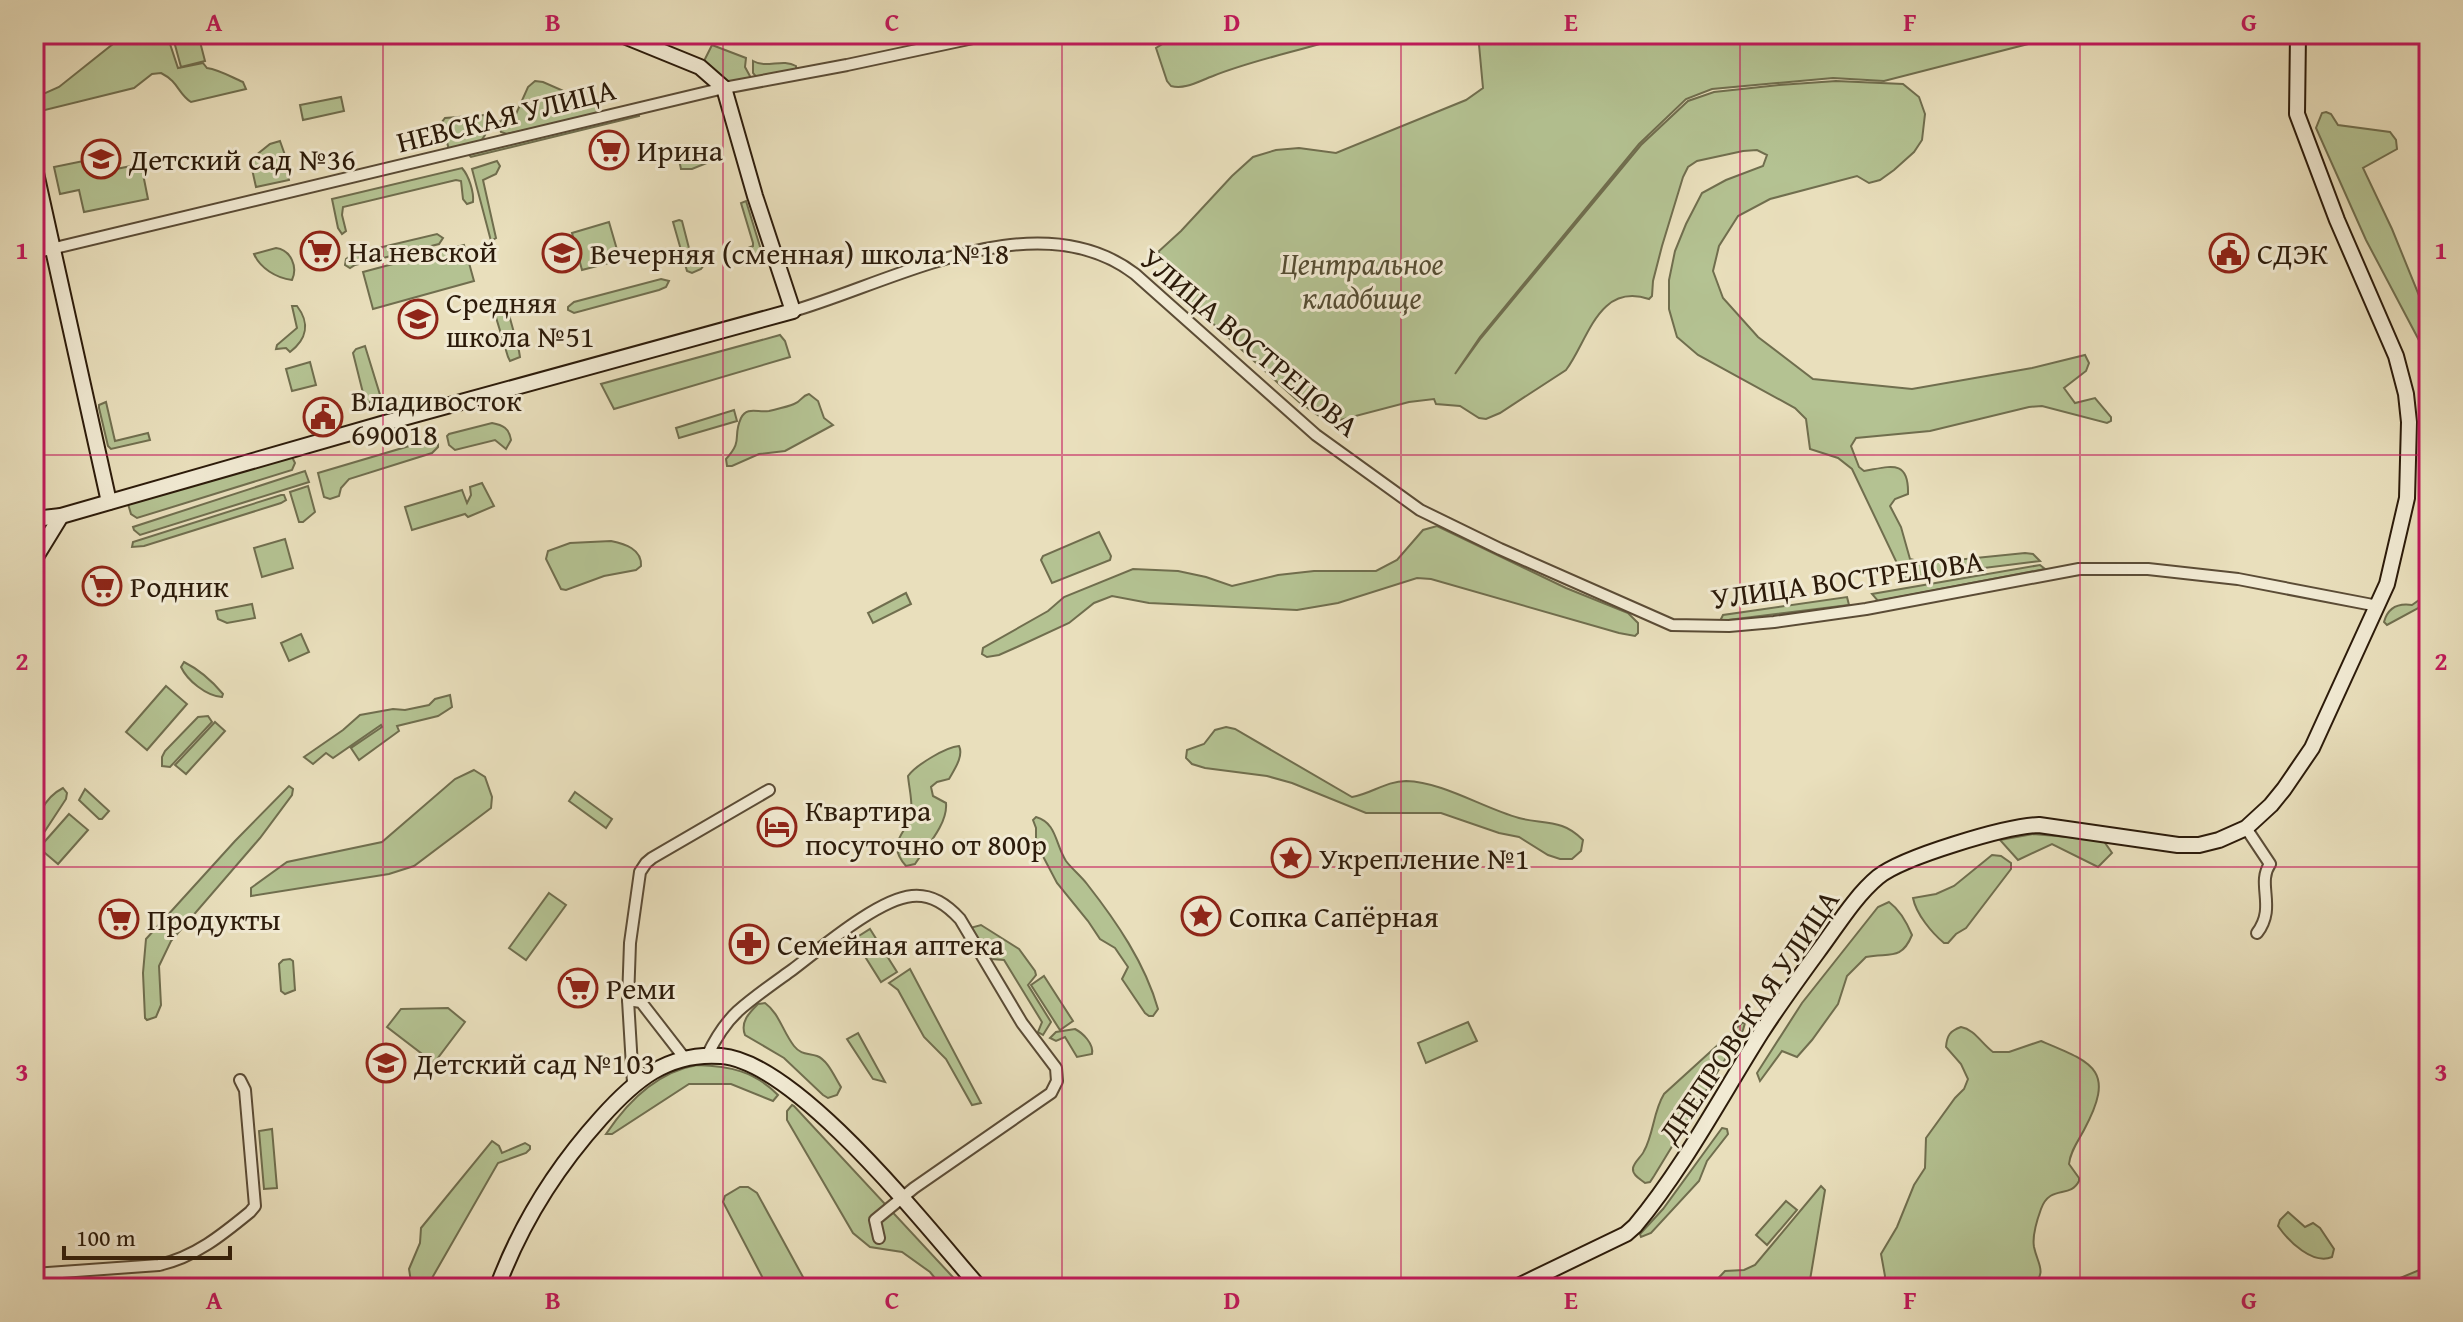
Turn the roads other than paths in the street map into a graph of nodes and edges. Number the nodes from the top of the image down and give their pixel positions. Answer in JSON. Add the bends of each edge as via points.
{"nodes":[{"id":1,"x":619,"y":34,"type":"edge"},
{"id":2,"x":992,"y":34,"type":"edge"},
{"id":3,"x":2298,"y":34,"type":"edge"},
{"id":4,"x":724,"y":88,"type":"junction"},
{"id":5,"x":34,"y":164,"type":"edge"},
{"id":6,"x":53,"y":249,"type":"junction"},
{"id":7,"x":34,"y":253,"type":"edge"},
{"id":8,"x":793,"y":311,"type":"junction"},
{"id":9,"x":109,"y":502,"type":"junction"},
{"id":10,"x":61,"y":516,"type":"junction"},
{"id":11,"x":34,"y":519,"type":"edge"},
{"id":12,"x":34,"y":560,"type":"edge"},
{"id":13,"x":2378,"y":606,"type":"junction"},
{"id":14,"x":769,"y":790,"type":"dead end"},
{"id":15,"x":2246,"y":828,"type":"junction"},
{"id":16,"x":2257,"y":933,"type":"dead end"},
{"id":17,"x":628,"y":1000,"type":"junction"},
{"id":18,"x":707,"y":1056,"type":"junction"},
{"id":19,"x":686,"y":1060,"type":"junction"},
{"id":20,"x":240,"y":1080,"type":"dead end"},
{"id":21,"x":633,"y":1083,"type":"junction"},
{"id":22,"x":901,"y":1198,"type":"junction"},
{"id":23,"x":879,"y":1238,"type":"dead end"},
{"id":24,"x":34,"y":1274,"type":"edge"},
{"id":25,"x":497,"y":1288,"type":"edge"},
{"id":26,"x":980,"y":1288,"type":"edge"},
{"id":27,"x":1514,"y":1288,"type":"edge"}],
"edges":[{"from":1,"to":4,"type":"main road","via":[[700,67]]},
{"from":2,"to":4,"type":"street","name":"НЕВСКАЯ УЛИЦА"},
{"from":3,"to":13,"type":"main road","name":"ДНЕПРОВСКАЯ УЛИЦА","via":[[2297,114],[2396,356],[2406,394],[2407,498]]},
{"from":4,"to":6,"type":"street","name":"НЕВСКАЯ УЛИЦА"},
{"from":4,"to":8,"type":"main road"},
{"from":5,"to":6,"type":"main road"},
{"from":6,"to":7,"type":"street","name":"НЕВСКАЯ УЛИЦА"},
{"from":6,"to":9,"type":"main road"},
{"from":8,"to":9,"type":"main road","name":"УЛИЦА ВОСТРЕЦОВА"},
{"from":8,"to":13,"type":"street","name":"УЛИЦА ВОСТРЕЦОВА","via":[[972,251],[1053,244],[1096,255],[1135,274],[1316,435],[1420,510],[1672,625],[1729,626],[1804,618],[2079,569],[2148,569],[2238,579]]},
{"from":9,"to":10,"type":"main road","name":"УЛИЦА ВОСТРЕЦОВА"},
{"from":10,"to":11,"type":"main road","name":"УЛИЦА ВОСТРЕЦОВА"},
{"from":10,"to":12,"type":"main road"},
{"from":13,"to":15,"type":"main road","name":"ДНЕПРОВСКАЯ УЛИЦА","via":[[2312,748],[2271,805]]},
{"from":14,"to":17,"type":"street","via":[[642,867],[631,931]]},
{"from":15,"to":16,"type":"street","via":[[2270,864],[2267,915]]},
{"from":15,"to":27,"type":"main road","name":"ДНЕПРОВСКАЯ УЛИЦА","via":[[2199,845],[2178,845],[2023,826],[1881,874],[1785,996],[1635,1226]]},
{"from":17,"to":19,"type":"street","via":[[641,1002]]},
{"from":17,"to":21,"type":"street"},
{"from":18,"to":19,"type":"main road"},
{"from":18,"to":22,"type":"main road","via":[[741,1060],[795,1092]]},
{"from":18,"to":22,"type":"street","via":[[727,1023],[755,997],[867,916],[912,896],[935,900],[951,910],[1056,1068],[1057,1081],[1051,1093]]},
{"from":19,"to":21,"type":"main road","via":[[654,1069]]},
{"from":20,"to":24,"type":"street","via":[[255,1206],[250,1212],[176,1261]]},
{"from":21,"to":25,"type":"main road","via":[[542,1193]]},
{"from":22,"to":23,"type":"street","via":[[875,1220]]},
{"from":22,"to":26,"type":"main road"}]}
